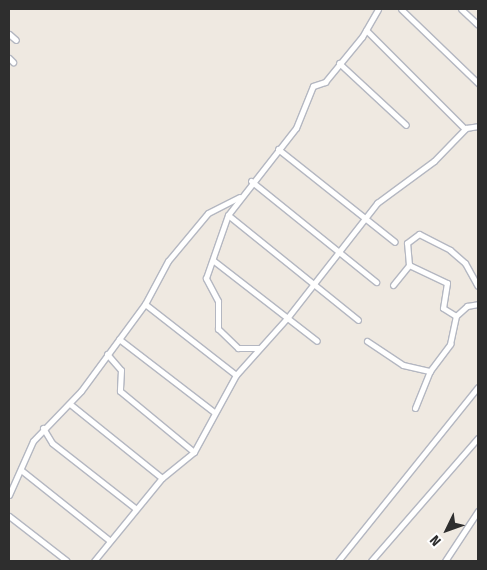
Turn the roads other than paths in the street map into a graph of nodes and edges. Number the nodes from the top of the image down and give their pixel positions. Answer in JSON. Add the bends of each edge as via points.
{"nodes":[{"id":1,"x":378,"y":9,"type":"edge"},
{"id":2,"x":401,"y":9,"type":"edge"},
{"id":3,"x":461,"y":9,"type":"edge"},
{"id":4,"x":478,"y":25,"type":"edge"},
{"id":5,"x":366,"y":30,"type":"junction"},
{"id":6,"x":9,"y":34,"type":"edge"},
{"id":7,"x":16,"y":40,"type":"dead end"},
{"id":8,"x":339,"y":63,"type":"junction"},
{"id":9,"x":478,"y":83,"type":"edge"},
{"id":10,"x":406,"y":126,"type":"dead end"},
{"id":11,"x":478,"y":126,"type":"edge"},
{"id":12,"x":465,"y":129,"type":"junction"},
{"id":13,"x":278,"y":149,"type":"junction"},
{"id":14,"x":251,"y":181,"type":"junction"},
{"id":15,"x":240,"y":196,"type":"junction"},
{"id":16,"x":228,"y":214,"type":"junction"},
{"id":17,"x":364,"y":219,"type":"junction"},
{"id":18,"x":394,"y":242,"type":"dead end"},
{"id":19,"x":338,"y":251,"type":"junction"},
{"id":20,"x":214,"y":261,"type":"junction"},
{"id":21,"x":409,"y":265,"type":"junction"},
{"id":22,"x":376,"y":282,"type":"dead end"},
{"id":23,"x":312,"y":283,"type":"junction"},
{"id":24,"x":393,"y":285,"type":"dead end"},
{"id":25,"x":478,"y":286,"type":"edge"},
{"id":26,"x":145,"y":304,"type":"junction"},
{"id":27,"x":478,"y":304,"type":"edge"},
{"id":28,"x":456,"y":316,"type":"junction"},
{"id":29,"x":288,"y":317,"type":"junction"},
{"id":30,"x":358,"y":320,"type":"dead end"},
{"id":31,"x":119,"y":339,"type":"junction"},
{"id":32,"x":317,"y":341,"type":"dead end"},
{"id":33,"x":368,"y":341,"type":"dead end"},
{"id":34,"x":259,"y":348,"type":"junction"},
{"id":35,"x":107,"y":354,"type":"junction"},
{"id":36,"x":430,"y":371,"type":"junction"},
{"id":37,"x":236,"y":375,"type":"junction"},
{"id":38,"x":478,"y":387,"type":"edge"},
{"id":39,"x":70,"y":404,"type":"junction"},
{"id":40,"x":415,"y":408,"type":"dead end"},
{"id":41,"x":215,"y":413,"type":"junction"},
{"id":42,"x":43,"y":428,"type":"junction"},
{"id":43,"x":478,"y":438,"type":"edge"},
{"id":44,"x":194,"y":452,"type":"junction"},
{"id":45,"x":21,"y":470,"type":"junction"},
{"id":46,"x":162,"y":478,"type":"junction"},
{"id":47,"x":9,"y":495,"type":"edge"},
{"id":48,"x":135,"y":508,"type":"junction"},
{"id":49,"x":478,"y":511,"type":"edge"},
{"id":50,"x":9,"y":516,"type":"edge"},
{"id":51,"x":109,"y":540,"type":"junction"},
{"id":52,"x":67,"y":561,"type":"edge"},
{"id":53,"x":94,"y":561,"type":"edge"},
{"id":54,"x":338,"y":561,"type":"edge"},
{"id":55,"x":370,"y":561,"type":"edge"},
{"id":56,"x":445,"y":561,"type":"edge"}],
"edges":[{"from":1,"to":5,"type":"street"},
{"from":2,"to":9,"type":"street"},
{"from":3,"to":4,"type":"street"},
{"from":5,"to":8,"type":"street"},
{"from":5,"to":12,"type":"street"},
{"from":6,"to":7,"type":"street"},
{"from":8,"to":10,"type":"street"},
{"from":8,"to":13,"type":"street","via":[[325,82],[313,86],[296,128]]},
{"from":11,"to":12,"type":"street"},
{"from":12,"to":17,"type":"street","via":[[408,183],[392,188]]},
{"from":13,"to":14,"type":"street"},
{"from":13,"to":17,"type":"street"},
{"from":14,"to":15,"type":"street"},
{"from":14,"to":19,"type":"street"},
{"from":15,"to":16,"type":"street"},
{"from":15,"to":26,"type":"street","via":[[202,218],[168,260]]},
{"from":16,"to":20,"type":"street"},
{"from":16,"to":23,"type":"street"},
{"from":17,"to":18,"type":"street"},
{"from":17,"to":19,"type":"street"},
{"from":19,"to":22,"type":"street"},
{"from":19,"to":23,"type":"street"},
{"from":20,"to":29,"type":"street"},
{"from":20,"to":34,"type":"street","via":[[206,284],[218,301],[218,329],[238,348]]},
{"from":21,"to":24,"type":"street"},
{"from":21,"to":25,"type":"street","via":[[407,243],[419,234],[450,250]]},
{"from":21,"to":28,"type":"street","via":[[447,283],[443,308]]},
{"from":23,"to":29,"type":"street"},
{"from":23,"to":30,"type":"street"},
{"from":26,"to":31,"type":"street"},
{"from":26,"to":37,"type":"street"},
{"from":27,"to":28,"type":"street","via":[[467,306]]},
{"from":28,"to":36,"type":"street","via":[[450,344]]},
{"from":29,"to":32,"type":"street"},
{"from":29,"to":34,"type":"street"},
{"from":31,"to":35,"type":"street"},
{"from":31,"to":41,"type":"street"},
{"from":33,"to":36,"type":"street","via":[[403,365]]},
{"from":34,"to":37,"type":"street"},
{"from":35,"to":39,"type":"street"},
{"from":35,"to":44,"type":"street","via":[[121,370],[120,391]]},
{"from":36,"to":40,"type":"street"},
{"from":37,"to":41,"type":"street"},
{"from":38,"to":54,"type":"street"},
{"from":39,"to":42,"type":"street"},
{"from":39,"to":46,"type":"street"},
{"from":41,"to":44,"type":"street"},
{"from":42,"to":45,"type":"street"},
{"from":42,"to":48,"type":"street","via":[[52,443]]},
{"from":43,"to":55,"type":"street"},
{"from":44,"to":46,"type":"street"},
{"from":45,"to":47,"type":"street"},
{"from":45,"to":51,"type":"street"},
{"from":46,"to":48,"type":"street"},
{"from":48,"to":51,"type":"street"},
{"from":49,"to":56,"type":"street"},
{"from":50,"to":52,"type":"street"},
{"from":51,"to":53,"type":"street"}]}
